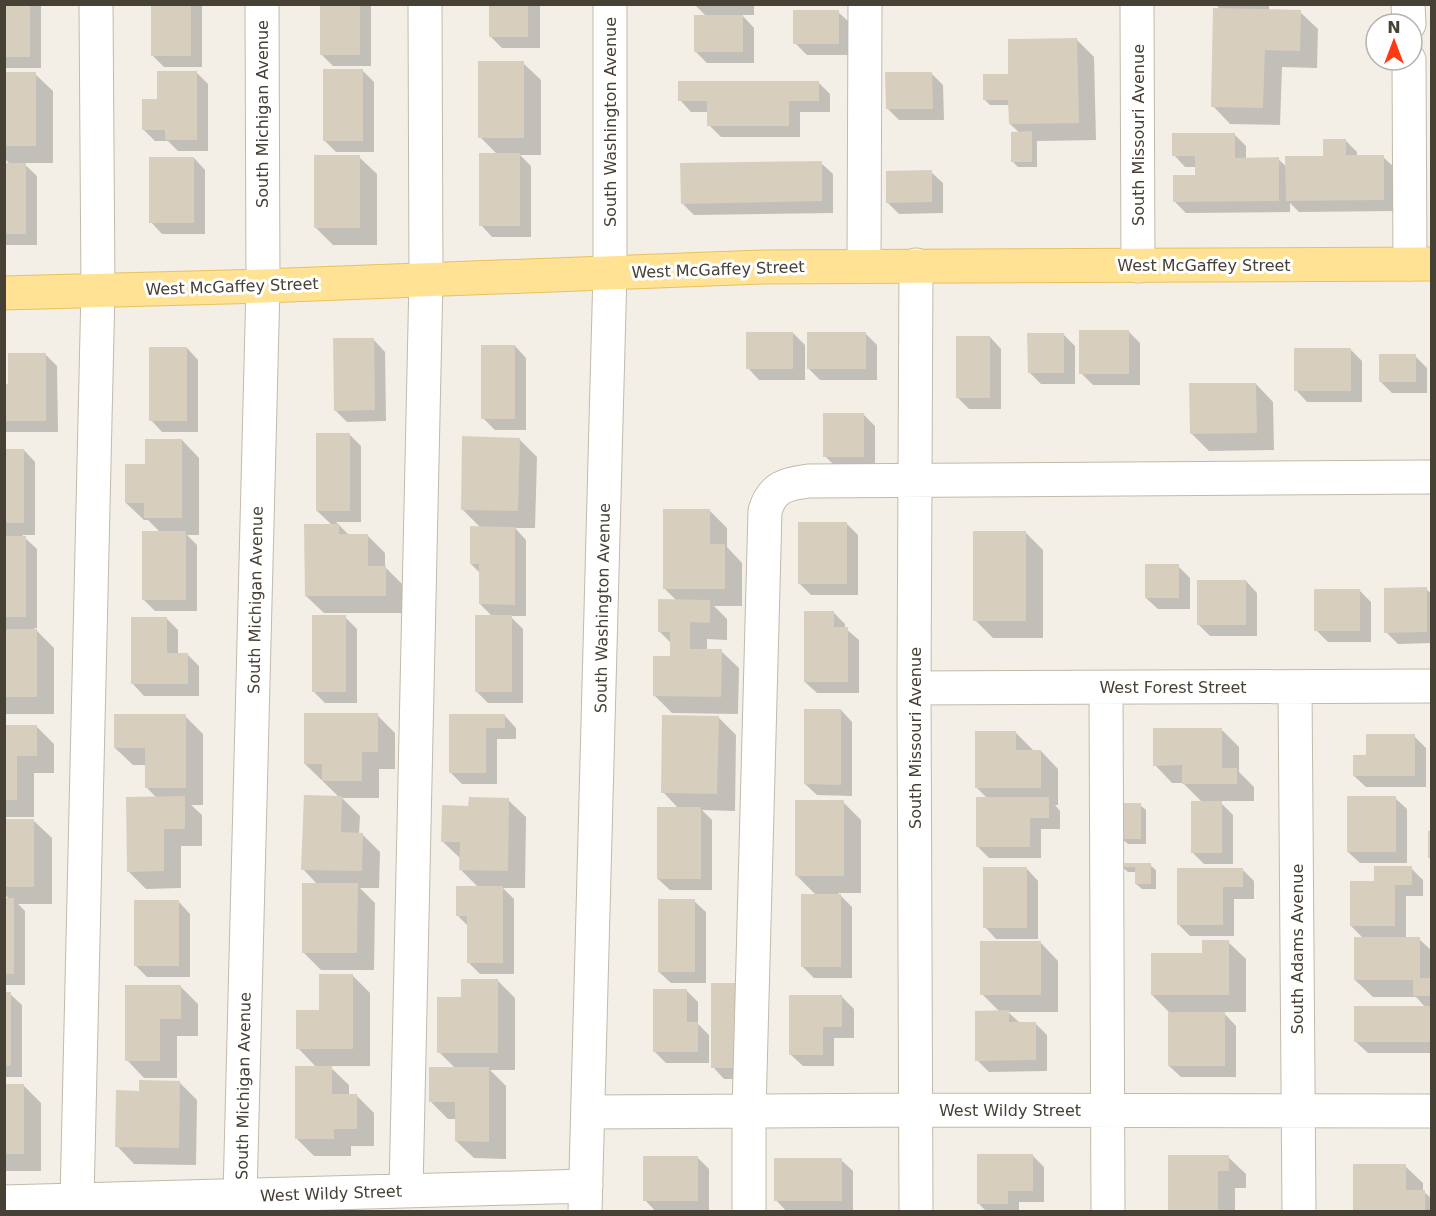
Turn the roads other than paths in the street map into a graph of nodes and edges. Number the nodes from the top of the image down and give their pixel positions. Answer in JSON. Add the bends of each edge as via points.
{"nodes":[{"id":1,"x":96,"y":4,"type":"edge"},
{"id":2,"x":262,"y":4,"type":"edge"},
{"id":3,"x":425,"y":4,"type":"edge"},
{"id":4,"x":610,"y":4,"type":"edge"},
{"id":5,"x":865,"y":4,"type":"edge"},
{"id":6,"x":1137,"y":4,"type":"edge"},
{"id":7,"x":1410,"y":72,"type":"edge"},
{"id":8,"x":1421,"y":264,"type":"edge"},
{"id":9,"x":916,"y":265,"type":"junction"},
{"id":10,"x":864,"y":266,"type":"junction"},
{"id":11,"x":1138,"y":266,"type":"junction"},
{"id":12,"x":610,"y":272,"type":"junction"},
{"id":13,"x":426,"y":279,"type":"junction"},
{"id":14,"x":263,"y":286,"type":"junction"},
{"id":15,"x":98,"y":290,"type":"junction"},
{"id":16,"x":4,"y":293,"type":"edge"},
{"id":17,"x":1431,"y":477,"type":"edge"},
{"id":18,"x":915,"y":479,"type":"junction"},
{"id":19,"x":1431,"y":686,"type":"edge"},
{"id":20,"x":1295,"y":687,"type":"junction"},
{"id":21,"x":914,"y":688,"type":"junction"},
{"id":22,"x":1106,"y":688,"type":"junction"},
{"id":23,"x":915,"y":1110,"type":"junction"},
{"id":24,"x":748,"y":1111,"type":"junction"},
{"id":25,"x":1108,"y":1111,"type":"junction"},
{"id":26,"x":1298,"y":1111,"type":"junction"},
{"id":27,"x":1431,"y":1111,"type":"edge"},
{"id":28,"x":589,"y":1112,"type":"junction"},
{"id":29,"x":406,"y":1191,"type":"junction"},
{"id":30,"x":240,"y":1196,"type":"junction"},
{"id":31,"x":586,"y":1199,"type":"edge"},
{"id":32,"x":77,"y":1200,"type":"junction"},
{"id":33,"x":4,"y":1202,"type":"edge"},
{"id":34,"x":749,"y":1212,"type":"edge"},
{"id":35,"x":916,"y":1212,"type":"edge"},
{"id":36,"x":1108,"y":1212,"type":"edge"},
{"id":37,"x":1299,"y":1212,"type":"edge"}],
"edges":[{"from":1,"to":15,"type":"street"},
{"from":2,"to":14,"type":"street","name":"South Michigan Avenue"},
{"from":3,"to":13,"type":"street"},
{"from":4,"to":12,"type":"street","name":"South Washington Avenue"},
{"from":5,"to":10,"type":"street"},
{"from":6,"to":11,"type":"street","name":"South Missouri Avenue"},
{"from":7,"to":8,"type":"street"},
{"from":8,"to":11,"type":"main road","name":"West McGaffey Street"},
{"from":9,"to":10,"type":"main road","name":"West McGaffey Street"},
{"from":9,"to":11,"type":"main road","name":"West McGaffey Street"},
{"from":9,"to":18,"type":"street","name":"South Missouri Avenue"},
{"from":10,"to":12,"type":"main road","name":"West McGaffey Street"},
{"from":12,"to":13,"type":"main road","name":"West McGaffey Street"},
{"from":12,"to":28,"type":"street","name":"South Washington Avenue"},
{"from":13,"to":14,"type":"main road","name":"West McGaffey Street"},
{"from":13,"to":29,"type":"street"},
{"from":14,"to":15,"type":"main road","name":"West McGaffey Street"},
{"from":14,"to":30,"type":"street","name":"South Michigan Avenue"},
{"from":15,"to":16,"type":"main road","name":"West McGaffey Street"},
{"from":15,"to":32,"type":"street"},
{"from":17,"to":18,"type":"street"},
{"from":18,"to":21,"type":"street","name":"South Missouri Avenue"},
{"from":18,"to":24,"type":"street","via":[[790,484],[771,494],[765,510]]},
{"from":19,"to":20,"type":"street","name":"West Forest Street"},
{"from":20,"to":22,"type":"street","name":"West Forest Street"},
{"from":20,"to":26,"type":"street","name":"South Adams Avenue"},
{"from":21,"to":22,"type":"street","name":"West Forest Street"},
{"from":21,"to":23,"type":"street","name":"South Missouri Avenue"},
{"from":22,"to":25,"type":"street"},
{"from":23,"to":24,"type":"street","name":"West Wildy Street"},
{"from":23,"to":25,"type":"street","name":"West Wildy Street"},
{"from":23,"to":35,"type":"street","name":"South Missouri Avenue"},
{"from":24,"to":28,"type":"street","name":"West Wildy Street"},
{"from":24,"to":34,"type":"street"},
{"from":25,"to":26,"type":"street","name":"West Wildy Street"},
{"from":25,"to":36,"type":"street"},
{"from":26,"to":27,"type":"street","name":"West Wildy Street"},
{"from":26,"to":37,"type":"street","name":"South Adams Avenue"},
{"from":28,"to":31,"type":"street","name":"South Washington Avenue"},
{"from":29,"to":30,"type":"street","name":"West Wildy Street"},
{"from":29,"to":31,"type":"street","name":"West Wildy Street"},
{"from":30,"to":32,"type":"street","name":"West Wildy Street"},
{"from":32,"to":33,"type":"street","name":"West Wildy Street"}]}
